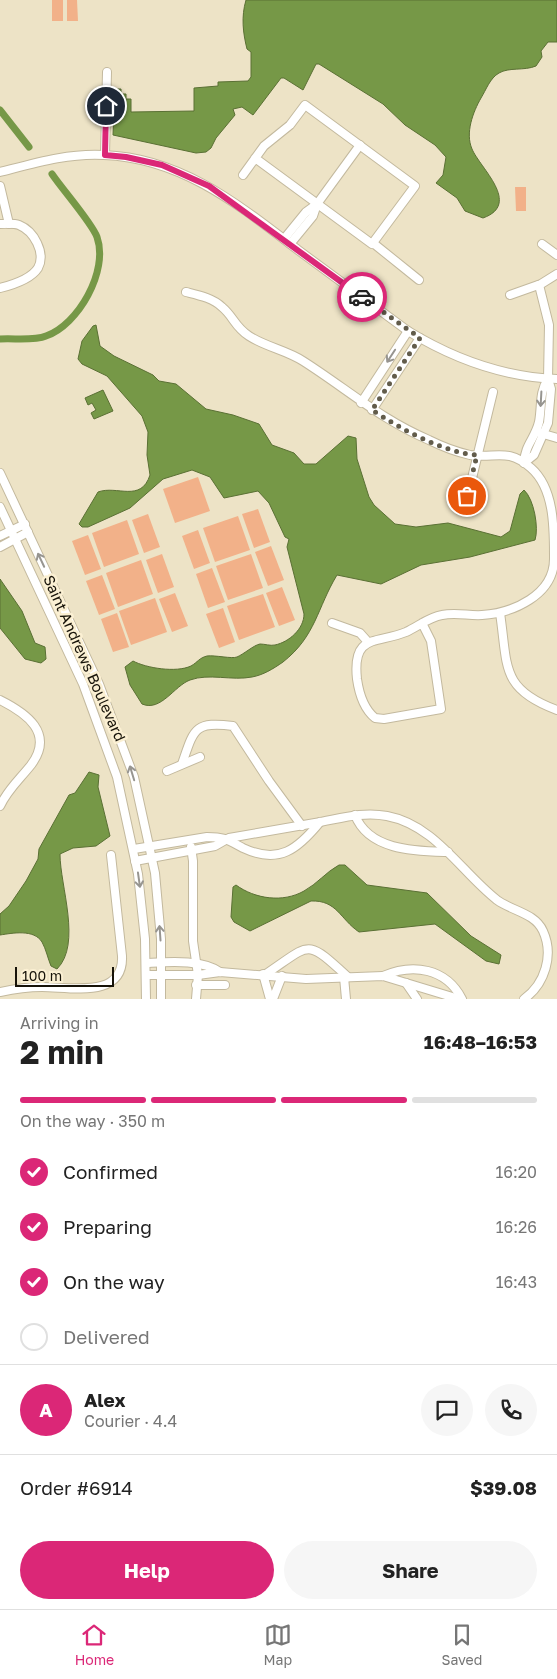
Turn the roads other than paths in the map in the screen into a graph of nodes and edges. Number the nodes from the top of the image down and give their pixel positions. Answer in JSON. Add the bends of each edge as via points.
{"nodes":[{"id":1,"x":107,"y":72,"type":"dead end"},
{"id":2,"x":360,"y":145,"type":"junction"},
{"id":3,"x":105,"y":155,"type":"junction"},
{"id":4,"x":255,"y":158,"type":"junction"},
{"id":5,"x":0,"y":172,"type":"edge"},
{"id":6,"x":243,"y":176,"type":"dead end"},
{"id":7,"x":0,"y":186,"type":"edge"},
{"id":8,"x":317,"y":204,"type":"junction"},
{"id":9,"x":0,"y":224,"type":"edge"},
{"id":10,"x":9,"y":224,"type":"junction"},
{"id":11,"x":287,"y":242,"type":"junction"},
{"id":12,"x":373,"y":243,"type":"junction"},
{"id":13,"x":542,"y":244,"type":"dead end"},
{"id":14,"x":557,"y":254,"type":"edge"},
{"id":15,"x":557,"y":274,"type":"edge"},
{"id":16,"x":420,"y":280,"type":"dead end"},
{"id":17,"x":540,"y":285,"type":"junction"},
{"id":18,"x":0,"y":288,"type":"edge"},
{"id":19,"x":186,"y":292,"type":"dead end"},
{"id":20,"x":510,"y":295,"type":"dead end"},
{"id":21,"x":408,"y":331,"type":"junction"},
{"id":22,"x":420,"y":338,"type":"junction"},
{"id":23,"x":548,"y":379,"type":"junction"},
{"id":24,"x":557,"y":379,"type":"edge"},
{"id":25,"x":493,"y":392,"type":"dead end"},
{"id":26,"x":361,"y":403,"type":"junction"},
{"id":27,"x":372,"y":410,"type":"junction"},
{"id":28,"x":536,"y":431,"type":"junction"},
{"id":29,"x":545,"y":434,"type":"junction"},
{"id":30,"x":557,"y":438,"type":"edge"},
{"id":31,"x":477,"y":455,"type":"junction"},
{"id":32,"x":524,"y":463,"type":"junction"},
{"id":33,"x":0,"y":473,"type":"edge"},
{"id":34,"x":0,"y":506,"type":"edge"},
{"id":35,"x":464,"y":511,"type":"dead end"},
{"id":36,"x":554,"y":513,"type":"edge"},
{"id":37,"x":26,"y":528,"type":"junction"},
{"id":38,"x":12,"y":531,"type":"junction"},
{"id":39,"x":0,"y":536,"type":"edge"},
{"id":40,"x":16,"y":539,"type":"junction"},
{"id":41,"x":0,"y":547,"type":"edge"},
{"id":42,"x":553,"y":580,"type":"edge"},
{"id":43,"x":500,"y":613,"type":"junction"},
{"id":44,"x":332,"y":623,"type":"dead end"},
{"id":45,"x":422,"y":623,"type":"junction"},
{"id":46,"x":368,"y":642,"type":"junction"},
{"id":47,"x":0,"y":700,"type":"edge"},
{"id":48,"x":557,"y":710,"type":"edge"},
{"id":49,"x":200,"y":757,"type":"dead end"},
{"id":50,"x":182,"y":764,"type":"junction"},
{"id":51,"x":167,"y":771,"type":"dead end"},
{"id":52,"x":0,"y":806,"type":"edge"},
{"id":53,"x":355,"y":815,"type":"junction"},
{"id":54,"x":320,"y":822,"type":"junction"},
{"id":55,"x":302,"y":826,"type":"junction"},
{"id":56,"x":229,"y":838,"type":"junction"},
{"id":57,"x":188,"y":840,"type":"junction"},
{"id":58,"x":150,"y":848,"type":"junction"},
{"id":59,"x":134,"y":849,"type":"junction"},
{"id":60,"x":192,"y":851,"type":"junction"},
{"id":61,"x":448,"y":852,"type":"junction"},
{"id":62,"x":111,"y":855,"type":"dead end"},
{"id":63,"x":152,"y":857,"type":"junction"},
{"id":64,"x":135,"y":861,"type":"junction"},
{"id":65,"x":161,"y":962,"type":"junction"},
{"id":66,"x":146,"y":963,"type":"junction"},
{"id":67,"x":196,"y":964,"type":"junction"},
{"id":68,"x":220,"y":972,"type":"junction"},
{"id":69,"x":161,"y":974,"type":"junction"},
{"id":70,"x":265,"y":974,"type":"junction"},
{"id":71,"x":146,"y":975,"type":"junction"},
{"id":72,"x":198,"y":975,"type":"junction"},
{"id":73,"x":282,"y":976,"type":"junction"},
{"id":74,"x":383,"y":976,"type":"junction"},
{"id":75,"x":346,"y":977,"type":"junction"},
{"id":76,"x":406,"y":983,"type":"junction"},
{"id":77,"x":196,"y":985,"type":"junction"},
{"id":78,"x":225,"y":985,"type":"dead end"},
{"id":79,"x":0,"y":992,"type":"edge"},
{"id":80,"x":146,"y":999,"type":"edge"},
{"id":81,"x":162,"y":999,"type":"edge"},
{"id":82,"x":196,"y":999,"type":"edge"},
{"id":83,"x":271,"y":999,"type":"edge"},
{"id":84,"x":346,"y":999,"type":"edge"},
{"id":85,"x":417,"y":999,"type":"edge"},
{"id":86,"x":461,"y":999,"type":"edge"},
{"id":87,"x":524,"y":999,"type":"edge"}],
"edges":[{"from":1,"to":3,"type":"street"},
{"from":2,"to":4,"type":"street","via":[[305,105],[290,125],[264,146]]},
{"from":2,"to":8,"type":"street"},
{"from":2,"to":12,"type":"street","via":[[415,186]]},
{"from":3,"to":5,"type":"street","via":[[68,156]]},
{"from":3,"to":11,"type":"street","via":[[144,160],[193,177]]},
{"from":4,"to":6,"type":"street"},
{"from":4,"to":8,"type":"street"},
{"from":7,"to":10,"type":"street"},
{"from":8,"to":11,"type":"street","via":[[306,212]]},
{"from":8,"to":12,"type":"street"},
{"from":9,"to":10,"type":"street"},
{"from":10,"to":18,"type":"street","via":[[28,231],[37,244],[41,259],[30,276]]},
{"from":11,"to":21,"type":"street"},
{"from":12,"to":16,"type":"street"},
{"from":13,"to":14,"type":"street"},
{"from":15,"to":17,"type":"street"},
{"from":17,"to":20,"type":"street"},
{"from":17,"to":23,"type":"street","via":[[549,325]]},
{"from":19,"to":26,"type":"street","via":[[214,301],[226,310],[233,323],[251,337],[292,354]]},
{"from":21,"to":22,"type":"street"},
{"from":21,"to":26,"type":"street","one_way":true},
{"from":22,"to":23,"type":"street","via":[[474,364],[514,375]]},
{"from":22,"to":27,"type":"street"},
{"from":23,"to":24,"type":"street"},
{"from":23,"to":28,"type":"street","one_way":true,"via":[[541,388]]},
{"from":23,"to":29,"type":"street","via":[[551,389]]},
{"from":25,"to":31,"type":"street"},
{"from":26,"to":27,"type":"street"},
{"from":27,"to":31,"type":"street","via":[[389,422],[430,441]]},
{"from":28,"to":29,"type":"street"},
{"from":28,"to":32,"type":"street","via":[[524,451]]},
{"from":29,"to":30,"type":"street"},
{"from":29,"to":32,"type":"street","via":[[534,456]]},
{"from":31,"to":32,"type":"street","via":[[498,454]]},
{"from":31,"to":35,"type":"street"},
{"from":32,"to":36,"type":"street","via":[[543,483]]},
{"from":33,"to":37,"type":"street","name":"Saint Andrews Boulevard"},
{"from":34,"to":38,"type":"street","name":"Saint Andrews Boulevard"},
{"from":36,"to":42,"type":"street"},
{"from":37,"to":38,"type":"street"},
{"from":37,"to":40,"type":"street"},
{"from":58,"to":37,"type":"street","name":"Saint Andrews Boulevard","one_way":true,"via":[[134,777],[112,714]]},
{"from":38,"to":39,"type":"street"},
{"from":38,"to":40,"type":"street","name":"Saint Andrews Boulevard"},
{"from":40,"to":41,"type":"street"},
{"from":40,"to":59,"type":"street","name":"Saint Andrews Boulevard","via":[[96,715],[118,777]]},
{"from":42,"to":43,"type":"street","via":[[532,598]]},
{"from":43,"to":45,"type":"street","via":[[482,616],[449,614]]},
{"from":43,"to":48,"type":"street","via":[[508,668],[514,683],[530,699]]},
{"from":44,"to":46,"type":"street","via":[[360,633]]},
{"from":45,"to":46,"type":"street","via":[[397,635]]},
{"from":45,"to":46,"type":"street","via":[[431,641],[441,709],[384,719],[371,714],[363,701],[357,676],[359,653]]},
{"from":47,"to":52,"type":"street","via":[[28,716],[36,728],[39,744],[34,760]]},
{"from":49,"to":50,"type":"street"},
{"from":50,"to":51,"type":"street"},
{"from":50,"to":55,"type":"street","via":[[192,736],[202,726],[233,726]]},
{"from":53,"to":54,"type":"street"},
{"from":53,"to":61,"type":"street","via":[[379,814],[411,823]]},
{"from":53,"to":61,"type":"street","via":[[359,825],[385,845],[415,851]]},
{"from":54,"to":55,"type":"street"},
{"from":54,"to":56,"type":"street","via":[[298,847],[276,855],[253,851]]},
{"from":55,"to":56,"type":"street"},
{"from":56,"to":57,"type":"street"},
{"from":56,"to":60,"type":"street","via":[[215,846]]},
{"from":57,"to":58,"type":"street"},
{"from":57,"to":60,"type":"street"},
{"from":58,"to":59,"type":"street"},
{"from":58,"to":63,"type":"street","name":"Saint Andrews Boulevard"},
{"from":59,"to":64,"type":"street","name":"Saint Andrews Boulevard"},
{"from":60,"to":63,"type":"street"},
{"from":60,"to":67,"type":"street","via":[[191,916]]},
{"from":61,"to":87,"type":"street","via":[[492,896],[532,918],[543,931],[547,965],[540,983]]},
{"from":62,"to":79,"type":"street","via":[[122,956],[122,966],[116,978],[109,985],[95,990],[42,987]]},
{"from":63,"to":64,"type":"street"},
{"from":65,"to":63,"type":"street","name":"Saint Andrews Boulevard","one_way":true},
{"from":64,"to":66,"type":"street","name":"Saint Andrews Boulevard","one_way":true},
{"from":65,"to":66,"type":"street"},
{"from":65,"to":67,"type":"street"},
{"from":65,"to":69,"type":"street","name":"Saint Andrews Boulevard"},
{"from":66,"to":71,"type":"street","name":"Saint Andrews Boulevard"},
{"from":67,"to":68,"type":"street","via":[[213,967]]},
{"from":67,"to":72,"type":"street"},
{"from":68,"to":70,"type":"street"},
{"from":68,"to":72,"type":"street"},
{"from":69,"to":71,"type":"street"},
{"from":69,"to":72,"type":"street"},
{"from":69,"to":81,"type":"street","name":"Saint Andrews Boulevard"},
{"from":70,"to":73,"type":"street"},
{"from":70,"to":75,"type":"street","via":[[301,950],[310,948],[322,953]]},
{"from":70,"to":83,"type":"street"},
{"from":71,"to":80,"type":"street","name":"Saint Andrews Boulevard"},
{"from":72,"to":77,"type":"street"},
{"from":73,"to":75,"type":"street"},
{"from":73,"to":83,"type":"street"},
{"from":74,"to":75,"type":"street"},
{"from":74,"to":76,"type":"street"},
{"from":74,"to":86,"type":"street","via":[[399,970],[430,970],[447,980]]},
{"from":75,"to":84,"type":"street"},
{"from":76,"to":85,"type":"street"},
{"from":76,"to":86,"type":"street"},
{"from":77,"to":78,"type":"street"},
{"from":77,"to":82,"type":"street"}]}
